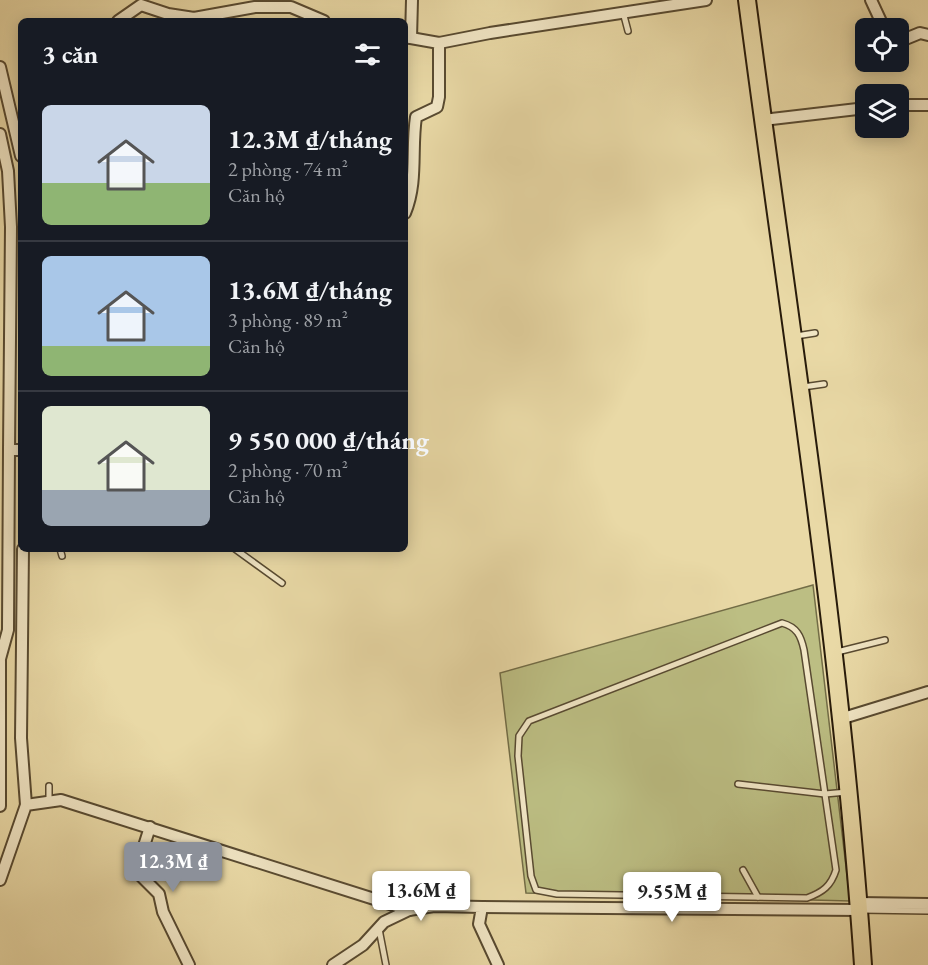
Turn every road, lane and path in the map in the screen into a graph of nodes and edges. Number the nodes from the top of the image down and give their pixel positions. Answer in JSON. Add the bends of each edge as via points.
{"nodes":[{"id":1,"x":412,"y":0,"type":"edge"},
{"id":2,"x":706,"y":0,"type":"edge"},
{"id":3,"x":747,"y":0,"type":"edge"},
{"id":4,"x":871,"y":0,"type":"edge"},
{"id":5,"x":142,"y":2,"type":"edge"},
{"id":6,"x":245,"y":9,"type":"junction"},
{"id":7,"x":623,"y":12,"type":"junction"},
{"id":8,"x":122,"y":18,"type":"edge"},
{"id":9,"x":176,"y":18,"type":"edge"},
{"id":10,"x":203,"y":18,"type":"edge"},
{"id":11,"x":246,"y":18,"type":"edge"},
{"id":12,"x":315,"y":18,"type":"edge"},
{"id":13,"x":879,"y":18,"type":"edge"},
{"id":14,"x":628,"y":31,"type":"dead end"},
{"id":15,"x":928,"y":35,"type":"edge"},
{"id":16,"x":408,"y":37,"type":"edge"},
{"id":17,"x":909,"y":38,"type":"edge"},
{"id":18,"x":439,"y":43,"type":"junction"},
{"id":19,"x":0,"y":67,"type":"edge"},
{"id":20,"x":909,"y":105,"type":"edge"},
{"id":21,"x":928,"y":105,"type":"edge"},
{"id":22,"x":855,"y":109,"type":"edge"},
{"id":23,"x":410,"y":117,"type":"edge"},
{"id":24,"x":763,"y":120,"type":"junction"},
{"id":25,"x":0,"y":134,"type":"edge"},
{"id":26,"x":18,"y":143,"type":"edge"},
{"id":27,"x":410,"y":163,"type":"edge"},
{"id":28,"x":408,"y":206,"type":"edge"},
{"id":29,"x":15,"y":264,"type":"edge"},
{"id":30,"x":815,"y":333,"type":"dead end"},
{"id":31,"x":792,"y":336,"type":"junction"},
{"id":32,"x":824,"y":384,"type":"dead end"},
{"id":33,"x":798,"y":388,"type":"junction"},
{"id":34,"x":16,"y":450,"type":"edge"},
{"id":35,"x":5,"y":471,"type":"edge"},
{"id":36,"x":23,"y":552,"type":"edge"},
{"id":37,"x":240,"y":552,"type":"edge"},
{"id":38,"x":282,"y":584,"type":"dead end"},
{"id":39,"x":4,"y":632,"type":"edge"},
{"id":40,"x":885,"y":640,"type":"dead end"},
{"id":41,"x":832,"y":653,"type":"junction"},
{"id":42,"x":0,"y":660,"type":"edge"},
{"id":43,"x":928,"y":692,"type":"edge"},
{"id":44,"x":840,"y":719,"type":"junction"},
{"id":45,"x":738,"y":784,"type":"dead end"},
{"id":46,"x":50,"y":786,"type":"dead end"},
{"id":47,"x":848,"y":792,"type":"junction"},
{"id":48,"x":825,"y":794,"type":"junction"},
{"id":49,"x":49,"y":800,"type":"junction"},
{"id":50,"x":26,"y":805,"type":"junction"},
{"id":51,"x":0,"y":806,"type":"edge"},
{"id":52,"x":150,"y":827,"type":"junction"},
{"id":53,"x":196,"y":841,"type":"junction"},
{"id":54,"x":195,"y":869,"type":"dead end"},
{"id":55,"x":743,"y":870,"type":"dead end"},
{"id":56,"x":0,"y":880,"type":"edge"},
{"id":57,"x":758,"y":897,"type":"junction"},
{"id":58,"x":928,"y":904,"type":"edge"},
{"id":59,"x":482,"y":907,"type":"junction"},
{"id":60,"x":860,"y":907,"type":"junction"},
{"id":61,"x":409,"y":910,"type":"junction"},
{"id":62,"x":928,"y":911,"type":"edge"},
{"id":63,"x":379,"y":927,"type":"junction"},
{"id":64,"x":189,"y":965,"type":"edge"},
{"id":65,"x":333,"y":965,"type":"edge"},
{"id":66,"x":386,"y":965,"type":"edge"},
{"id":67,"x":498,"y":965,"type":"edge"},
{"id":68,"x":864,"y":965,"type":"edge"}],
"edges":[{"from":1,"to":16,"type":"street"},
{"from":2,"to":7,"type":"street"},
{"from":3,"to":24,"type":"main road"},
{"from":4,"to":13,"type":"street"},
{"from":5,"to":8,"type":"street"},
{"from":5,"to":9,"type":"street"},
{"from":6,"to":10,"type":"street"},
{"from":6,"to":11,"type":"street"},
{"from":6,"to":12,"type":"street","via":[[291,7]]},
{"from":7,"to":14,"type":"lane"},
{"from":7,"to":18,"type":"street"},
{"from":15,"to":17,"type":"street","via":[[920,33]]},
{"from":16,"to":18,"type":"street"},
{"from":18,"to":23,"type":"street","via":[[439,104]]},
{"from":19,"to":26,"type":"street"},
{"from":20,"to":21,"type":"street"},
{"from":22,"to":24,"type":"street"},
{"from":23,"to":27,"type":"street"},
{"from":24,"to":31,"type":"main road"},
{"from":25,"to":29,"type":"street","via":[[8,177]]},
{"from":27,"to":28,"type":"street"},
{"from":29,"to":34,"type":"street"},
{"from":30,"to":31,"type":"lane"},
{"from":31,"to":33,"type":"main road"},
{"from":32,"to":33,"type":"lane"},
{"from":33,"to":41,"type":"main road"},
{"from":34,"to":35,"type":"street"},
{"from":35,"to":39,"type":"street"},
{"from":36,"to":50,"type":"street","via":[[21,727]]},
{"from":37,"to":38,"type":"lane"},
{"from":39,"to":42,"type":"street"},
{"from":40,"to":41,"type":"lane"},
{"from":41,"to":44,"type":"main road"},
{"from":42,"to":51,"type":"street"},
{"from":43,"to":44,"type":"street"},
{"from":44,"to":47,"type":"main road"},
{"from":45,"to":48,"type":"lane"},
{"from":46,"to":49,"type":"lane"},
{"from":47,"to":48,"type":"lane"},
{"from":47,"to":60,"type":"main road"},
{"from":48,"to":57,"type":"lane","via":[[836,870],[832,883],[820,894],[807,898]]},
{"from":48,"to":57,"type":"lane","via":[[802,640],[791,626],[782,623],[529,721],[522,730],[518,756],[531,876],[536,890],[557,894]]},
{"from":49,"to":50,"type":"street"},
{"from":49,"to":52,"type":"street","via":[[68,801]]},
{"from":50,"to":56,"type":"street"},
{"from":52,"to":53,"type":"street"},
{"from":52,"to":64,"type":"street","via":[[136,871],[159,894],[163,912]]},
{"from":53,"to":54,"type":"lane"},
{"from":53,"to":61,"type":"street"},
{"from":55,"to":57,"type":"lane"},
{"from":58,"to":60,"type":"street"},
{"from":59,"to":60,"type":"street"},
{"from":59,"to":61,"type":"street"},
{"from":59,"to":67,"type":"street","via":[[479,924]]},
{"from":60,"to":62,"type":"lane"},
{"from":60,"to":68,"type":"main road"},
{"from":61,"to":63,"type":"street"},
{"from":63,"to":65,"type":"street","via":[[363,945]]},
{"from":63,"to":66,"type":"lane"}]}
